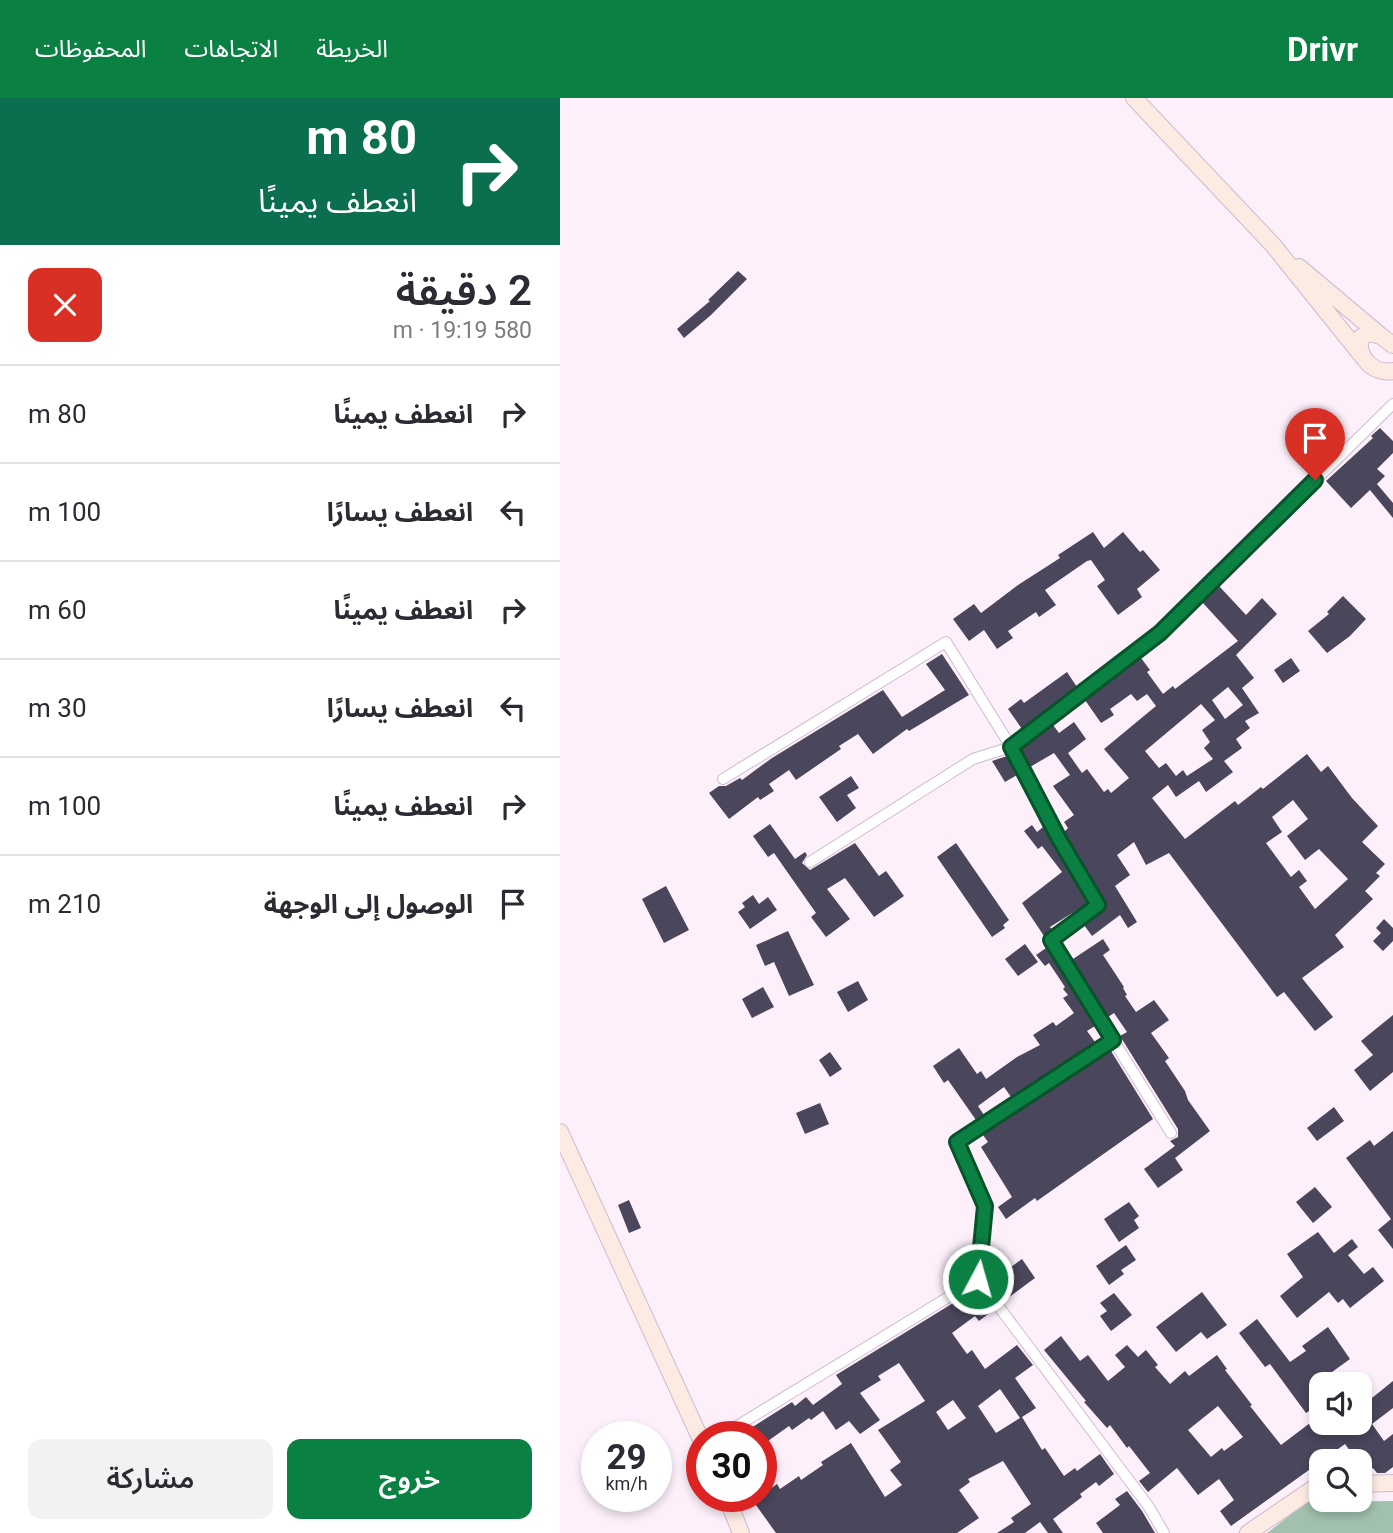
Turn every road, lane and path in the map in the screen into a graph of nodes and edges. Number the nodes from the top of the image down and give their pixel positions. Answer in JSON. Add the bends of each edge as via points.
{"nodes":[{"id":1,"x":1134,"y":98,"type":"edge"},
{"id":2,"x":1273,"y":246,"type":"junction"},
{"id":3,"x":1387,"y":340,"type":"edge"},
{"id":4,"x":1363,"y":357,"type":"junction"},
{"id":5,"x":1385,"y":370,"type":"edge"},
{"id":6,"x":1393,"y":382,"type":"edge"},
{"id":7,"x":1393,"y":404,"type":"edge"},
{"id":8,"x":1011,"y":747,"type":"junction"},
{"id":9,"x":723,"y":779,"type":"dead end"},
{"id":10,"x":810,"y":862,"type":"dead end"},
{"id":11,"x":1113,"y":1040,"type":"junction"},
{"id":12,"x":560,"y":1132,"type":"edge"},
{"id":13,"x":1171,"y":1133,"type":"dead end"},
{"id":14,"x":978,"y":1279,"type":"junction"},
{"id":15,"x":692,"y":1421,"type":"edge"},
{"id":16,"x":746,"y":1421,"type":"edge"},
{"id":17,"x":1393,"y":1483,"type":"edge"},
{"id":18,"x":1372,"y":1484,"type":"edge"},
{"id":19,"x":1309,"y":1491,"type":"edge"},
{"id":20,"x":732,"y":1512,"type":"edge"},
{"id":21,"x":741,"y":1533,"type":"edge"},
{"id":22,"x":1164,"y":1533,"type":"edge"},
{"id":23,"x":1248,"y":1533,"type":"edge"}],
"edges":[{"from":1,"to":2,"type":"main road"},
{"from":2,"to":3,"type":"main road"},
{"from":2,"to":4,"type":"main road"},
{"from":3,"to":4,"type":"main road","via":[[1370,333],[1361,337]]},
{"from":4,"to":5,"type":"main road"},
{"from":5,"to":6,"type":"main road"},
{"from":7,"to":8,"type":"street","via":[[1160,633]]},
{"from":8,"to":9,"type":"street","via":[[946,642]]},
{"from":8,"to":10,"type":"street","via":[[973,760]]},
{"from":8,"to":11,"type":"street","via":[[1098,905],[1051,940]]},
{"from":11,"to":13,"type":"street"},
{"from":11,"to":14,"type":"street","via":[[957,1142],[985,1206]]},
{"from":12,"to":15,"type":"main road"},
{"from":14,"to":16,"type":"street"},
{"from":14,"to":22,"type":"street"},
{"from":17,"to":18,"type":"main road"},
{"from":19,"to":23,"type":"main road"},
{"from":20,"to":21,"type":"main road"}]}
